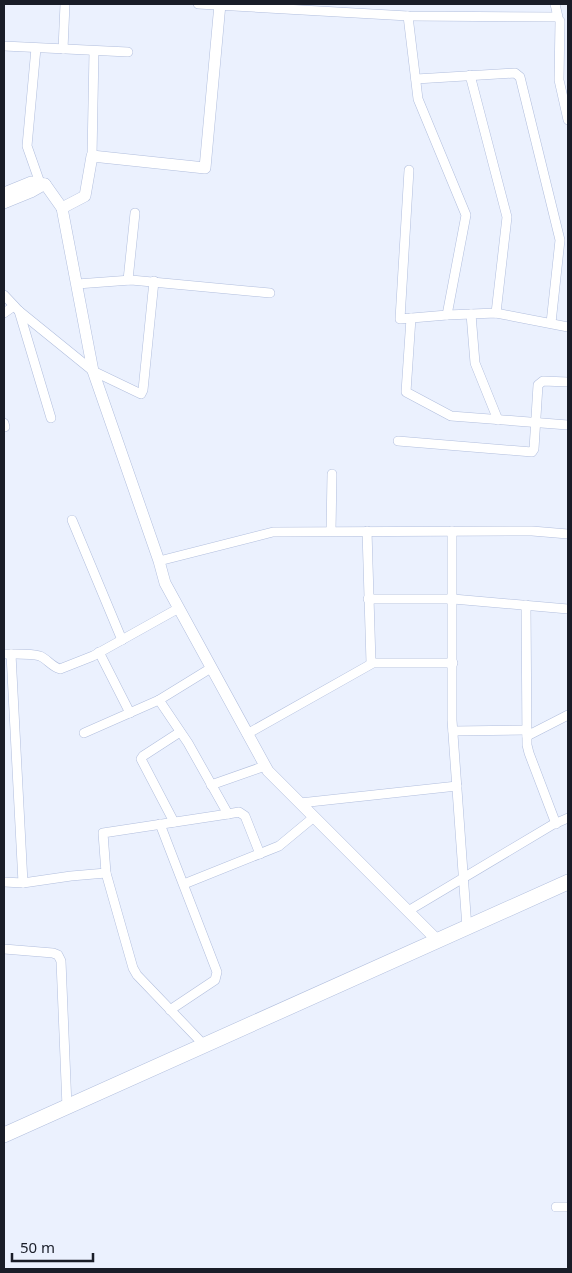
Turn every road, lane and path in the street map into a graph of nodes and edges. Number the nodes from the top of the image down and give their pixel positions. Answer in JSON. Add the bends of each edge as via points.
{"nodes":[{"id":1,"x":65,"y":4,"type":"edge"},
{"id":2,"x":198,"y":4,"type":"edge"},
{"id":3,"x":556,"y":4,"type":"edge"},
{"id":4,"x":220,"y":5,"type":"edge"},
{"id":5,"x":408,"y":16,"type":"junction"},
{"id":6,"x":559,"y":19,"type":"junction"},
{"id":7,"x":568,"y":33,"type":"edge"},
{"id":8,"x":4,"y":46,"type":"edge"},
{"id":9,"x":36,"y":48,"type":"junction"},
{"id":10,"x":64,"y":49,"type":"junction"},
{"id":11,"x":94,"y":50,"type":"junction"},
{"id":12,"x":128,"y":52,"type":"dead end"},
{"id":13,"x":470,"y":76,"type":"junction"},
{"id":14,"x":416,"y":79,"type":"junction"},
{"id":15,"x":567,"y":108,"type":"edge"},
{"id":16,"x":568,"y":120,"type":"edge"},
{"id":17,"x":92,"y":156,"type":"junction"},
{"id":18,"x":410,"y":170,"type":"dead end"},
{"id":19,"x":42,"y":183,"type":"junction"},
{"id":20,"x":4,"y":193,"type":"edge"},
{"id":21,"x":4,"y":204,"type":"edge"},
{"id":22,"x":62,"y":208,"type":"junction"},
{"id":23,"x":135,"y":213,"type":"dead end"},
{"id":24,"x":564,"y":246,"type":"edge"},
{"id":25,"x":128,"y":280,"type":"junction"},
{"id":26,"x":154,"y":282,"type":"junction"},
{"id":27,"x":77,"y":284,"type":"junction"},
{"id":28,"x":270,"y":293,"type":"dead end"},
{"id":29,"x":4,"y":295,"type":"edge"},
{"id":30,"x":16,"y":308,"type":"junction"},
{"id":31,"x":496,"y":312,"type":"junction"},
{"id":32,"x":4,"y":313,"type":"edge"},
{"id":33,"x":471,"y":314,"type":"junction"},
{"id":34,"x":447,"y":315,"type":"junction"},
{"id":35,"x":411,"y":318,"type":"junction"},
{"id":36,"x":551,"y":323,"type":"junction"},
{"id":37,"x":568,"y":327,"type":"edge"},
{"id":38,"x":93,"y":371,"type":"junction"},
{"id":39,"x":568,"y":382,"type":"edge"},
{"id":40,"x":51,"y":418,"type":"dead end"},
{"id":41,"x":498,"y":420,"type":"junction"},
{"id":42,"x":537,"y":423,"type":"junction"},
{"id":43,"x":568,"y":425,"type":"edge"},
{"id":44,"x":398,"y":441,"type":"dead end"},
{"id":45,"x":332,"y":474,"type":"dead end"},
{"id":46,"x":72,"y":520,"type":"dead end"},
{"id":47,"x":367,"y":531,"type":"junction"},
{"id":48,"x":452,"y":531,"type":"junction"},
{"id":49,"x":331,"y":532,"type":"junction"},
{"id":50,"x":568,"y":534,"type":"edge"},
{"id":51,"x":159,"y":562,"type":"junction"},
{"id":52,"x":368,"y":599,"type":"junction"},
{"id":53,"x":453,"y":599,"type":"junction"},
{"id":54,"x":526,"y":605,"type":"junction"},
{"id":55,"x":179,"y":608,"type":"junction"},
{"id":56,"x":568,"y":609,"type":"edge"},
{"id":57,"x":122,"y":640,"type":"junction"},
{"id":58,"x":99,"y":652,"type":"junction"},
{"id":59,"x":8,"y":654,"type":"edge"},
{"id":60,"x":370,"y":663,"type":"junction"},
{"id":61,"x":453,"y":663,"type":"junction"},
{"id":62,"x":211,"y":668,"type":"junction"},
{"id":63,"x":159,"y":700,"type":"junction"},
{"id":64,"x":130,"y":712,"type":"junction"},
{"id":65,"x":568,"y":715,"type":"edge"},
{"id":66,"x":453,"y":731,"type":"junction"},
{"id":67,"x":180,"y":732,"type":"junction"},
{"id":68,"x":84,"y":733,"type":"dead end"},
{"id":69,"x":527,"y":733,"type":"junction"},
{"id":70,"x":248,"y":734,"type":"junction"},
{"id":71,"x":265,"y":766,"type":"junction"},
{"id":72,"x":211,"y":785,"type":"junction"},
{"id":73,"x":457,"y":786,"type":"junction"},
{"id":74,"x":300,"y":803,"type":"junction"},
{"id":75,"x":228,"y":814,"type":"junction"},
{"id":76,"x":314,"y":817,"type":"junction"},
{"id":77,"x":568,"y":818,"type":"edge"},
{"id":78,"x":174,"y":822,"type":"junction"},
{"id":79,"x":160,"y":824,"type":"junction"},
{"id":80,"x":556,"y":824,"type":"junction"},
{"id":81,"x":260,"y":854,"type":"junction"},
{"id":82,"x":106,"y":873,"type":"junction"},
{"id":83,"x":464,"y":879,"type":"junction"},
{"id":84,"x":4,"y":882,"type":"edge"},
{"id":85,"x":568,"y":882,"type":"edge"},
{"id":86,"x":23,"y":883,"type":"junction"},
{"id":87,"x":184,"y":884,"type":"junction"},
{"id":88,"x":408,"y":911,"type":"junction"},
{"id":89,"x":467,"y":928,"type":"junction"},
{"id":90,"x":438,"y":941,"type":"junction"},
{"id":91,"x":4,"y":949,"type":"edge"},
{"id":92,"x":170,"y":1010,"type":"junction"},
{"id":93,"x":204,"y":1045,"type":"junction"},
{"id":94,"x":67,"y":1107,"type":"junction"},
{"id":95,"x":4,"y":1135,"type":"edge"},
{"id":96,"x":556,"y":1207,"type":"dead end"},
{"id":97,"x":568,"y":1207,"type":"edge"}],
"edges":[{"from":1,"to":10,"type":"street"},
{"from":2,"to":4,"type":"street"},
{"from":3,"to":6,"type":"street"},
{"from":4,"to":5,"type":"street"},
{"from":4,"to":17,"type":"street","via":[[205,168]]},
{"from":5,"to":6,"type":"street"},
{"from":5,"to":14,"type":"street"},
{"from":6,"to":7,"type":"street"},
{"from":6,"to":15,"type":"street","via":[[559,80]]},
{"from":8,"to":9,"type":"street"},
{"from":9,"to":10,"type":"street"},
{"from":9,"to":19,"type":"street","via":[[27,146]]},
{"from":10,"to":11,"type":"street"},
{"from":11,"to":12,"type":"street"},
{"from":11,"to":17,"type":"street"},
{"from":13,"to":14,"type":"street"},
{"from":13,"to":24,"type":"street","via":[[515,73],[520,76]]},
{"from":13,"to":31,"type":"street","via":[[507,217]]},
{"from":14,"to":34,"type":"street","via":[[418,99],[466,215]]},
{"from":15,"to":16,"type":"street"},
{"from":17,"to":22,"type":"street","via":[[85,196]]},
{"from":18,"to":35,"type":"street","via":[[400,319]]},
{"from":19,"to":20,"type":"street","via":[[32,182]]},
{"from":19,"to":21,"type":"street","via":[[31,192]]},
{"from":19,"to":22,"type":"street"},
{"from":22,"to":27,"type":"street"},
{"from":23,"to":25,"type":"street"},
{"from":24,"to":36,"type":"street"},
{"from":25,"to":26,"type":"street"},
{"from":25,"to":27,"type":"street"},
{"from":26,"to":28,"type":"street"},
{"from":26,"to":38,"type":"street","via":[[142,392],[138,394]]},
{"from":27,"to":38,"type":"street"},
{"from":29,"to":30,"type":"street"},
{"from":30,"to":32,"type":"street"},
{"from":30,"to":38,"type":"street"},
{"from":30,"to":40,"type":"street"},
{"from":31,"to":33,"type":"street"},
{"from":31,"to":36,"type":"street"},
{"from":33,"to":34,"type":"street"},
{"from":33,"to":41,"type":"street","via":[[475,363]]},
{"from":34,"to":35,"type":"street"},
{"from":35,"to":41,"type":"street","via":[[406,392],[451,416]]},
{"from":36,"to":37,"type":"street"},
{"from":38,"to":51,"type":"street"},
{"from":39,"to":42,"type":"street","via":[[540,383]]},
{"from":41,"to":42,"type":"street"},
{"from":42,"to":43,"type":"street"},
{"from":42,"to":44,"type":"street","via":[[532,452]]},
{"from":45,"to":49,"type":"street"},
{"from":46,"to":57,"type":"street"},
{"from":47,"to":48,"type":"street"},
{"from":47,"to":49,"type":"street"},
{"from":47,"to":52,"type":"street"},
{"from":48,"to":50,"type":"street"},
{"from":48,"to":53,"type":"street"},
{"from":49,"to":51,"type":"street","via":[[273,532]]},
{"from":51,"to":55,"type":"street","via":[[165,583]]},
{"from":52,"to":53,"type":"street"},
{"from":52,"to":60,"type":"street"},
{"from":53,"to":54,"type":"street"},
{"from":53,"to":61,"type":"street"},
{"from":54,"to":56,"type":"street"},
{"from":54,"to":69,"type":"street"},
{"from":55,"to":57,"type":"street"},
{"from":55,"to":62,"type":"street"},
{"from":57,"to":58,"type":"street"},
{"from":58,"to":59,"type":"street","via":[[60,669],[41,657]]},
{"from":58,"to":64,"type":"street"},
{"from":59,"to":86,"type":"street"},
{"from":60,"to":61,"type":"street"},
{"from":60,"to":70,"type":"street"},
{"from":61,"to":66,"type":"street"},
{"from":62,"to":63,"type":"street"},
{"from":62,"to":70,"type":"street"},
{"from":63,"to":64,"type":"street"},
{"from":63,"to":67,"type":"street"},
{"from":64,"to":68,"type":"street"},
{"from":65,"to":69,"type":"street"},
{"from":66,"to":69,"type":"street"},
{"from":66,"to":73,"type":"street"},
{"from":67,"to":72,"type":"street"},
{"from":67,"to":78,"type":"street","via":[[141,759]]},
{"from":69,"to":80,"type":"street","via":[[528,753]]},
{"from":70,"to":71,"type":"street"},
{"from":71,"to":72,"type":"street"},
{"from":71,"to":74,"type":"street"},
{"from":72,"to":75,"type":"street"},
{"from":73,"to":74,"type":"street"},
{"from":73,"to":83,"type":"street"},
{"from":74,"to":76,"type":"street"},
{"from":75,"to":78,"type":"street"},
{"from":75,"to":81,"type":"street","via":[[239,812],[245,816]]},
{"from":76,"to":81,"type":"street","via":[[284,844]]},
{"from":76,"to":88,"type":"street"},
{"from":77,"to":80,"type":"street"},
{"from":78,"to":79,"type":"street"},
{"from":79,"to":82,"type":"street","via":[[103,833]]},
{"from":79,"to":87,"type":"street"},
{"from":80,"to":83,"type":"street"},
{"from":81,"to":87,"type":"street"},
{"from":82,"to":86,"type":"street"},
{"from":82,"to":92,"type":"street","via":[[133,968]]},
{"from":83,"to":88,"type":"street"},
{"from":83,"to":89,"type":"street"},
{"from":84,"to":86,"type":"street"},
{"from":85,"to":89,"type":"highway"},
{"from":87,"to":92,"type":"street","via":[[218,976]]},
{"from":88,"to":90,"type":"street"},
{"from":89,"to":90,"type":"highway"},
{"from":90,"to":93,"type":"highway"},
{"from":91,"to":94,"type":"street","via":[[53,953],[61,960]]},
{"from":92,"to":93,"type":"street"},
{"from":93,"to":94,"type":"highway"},
{"from":94,"to":95,"type":"highway"},
{"from":96,"to":97,"type":"street"}]}
